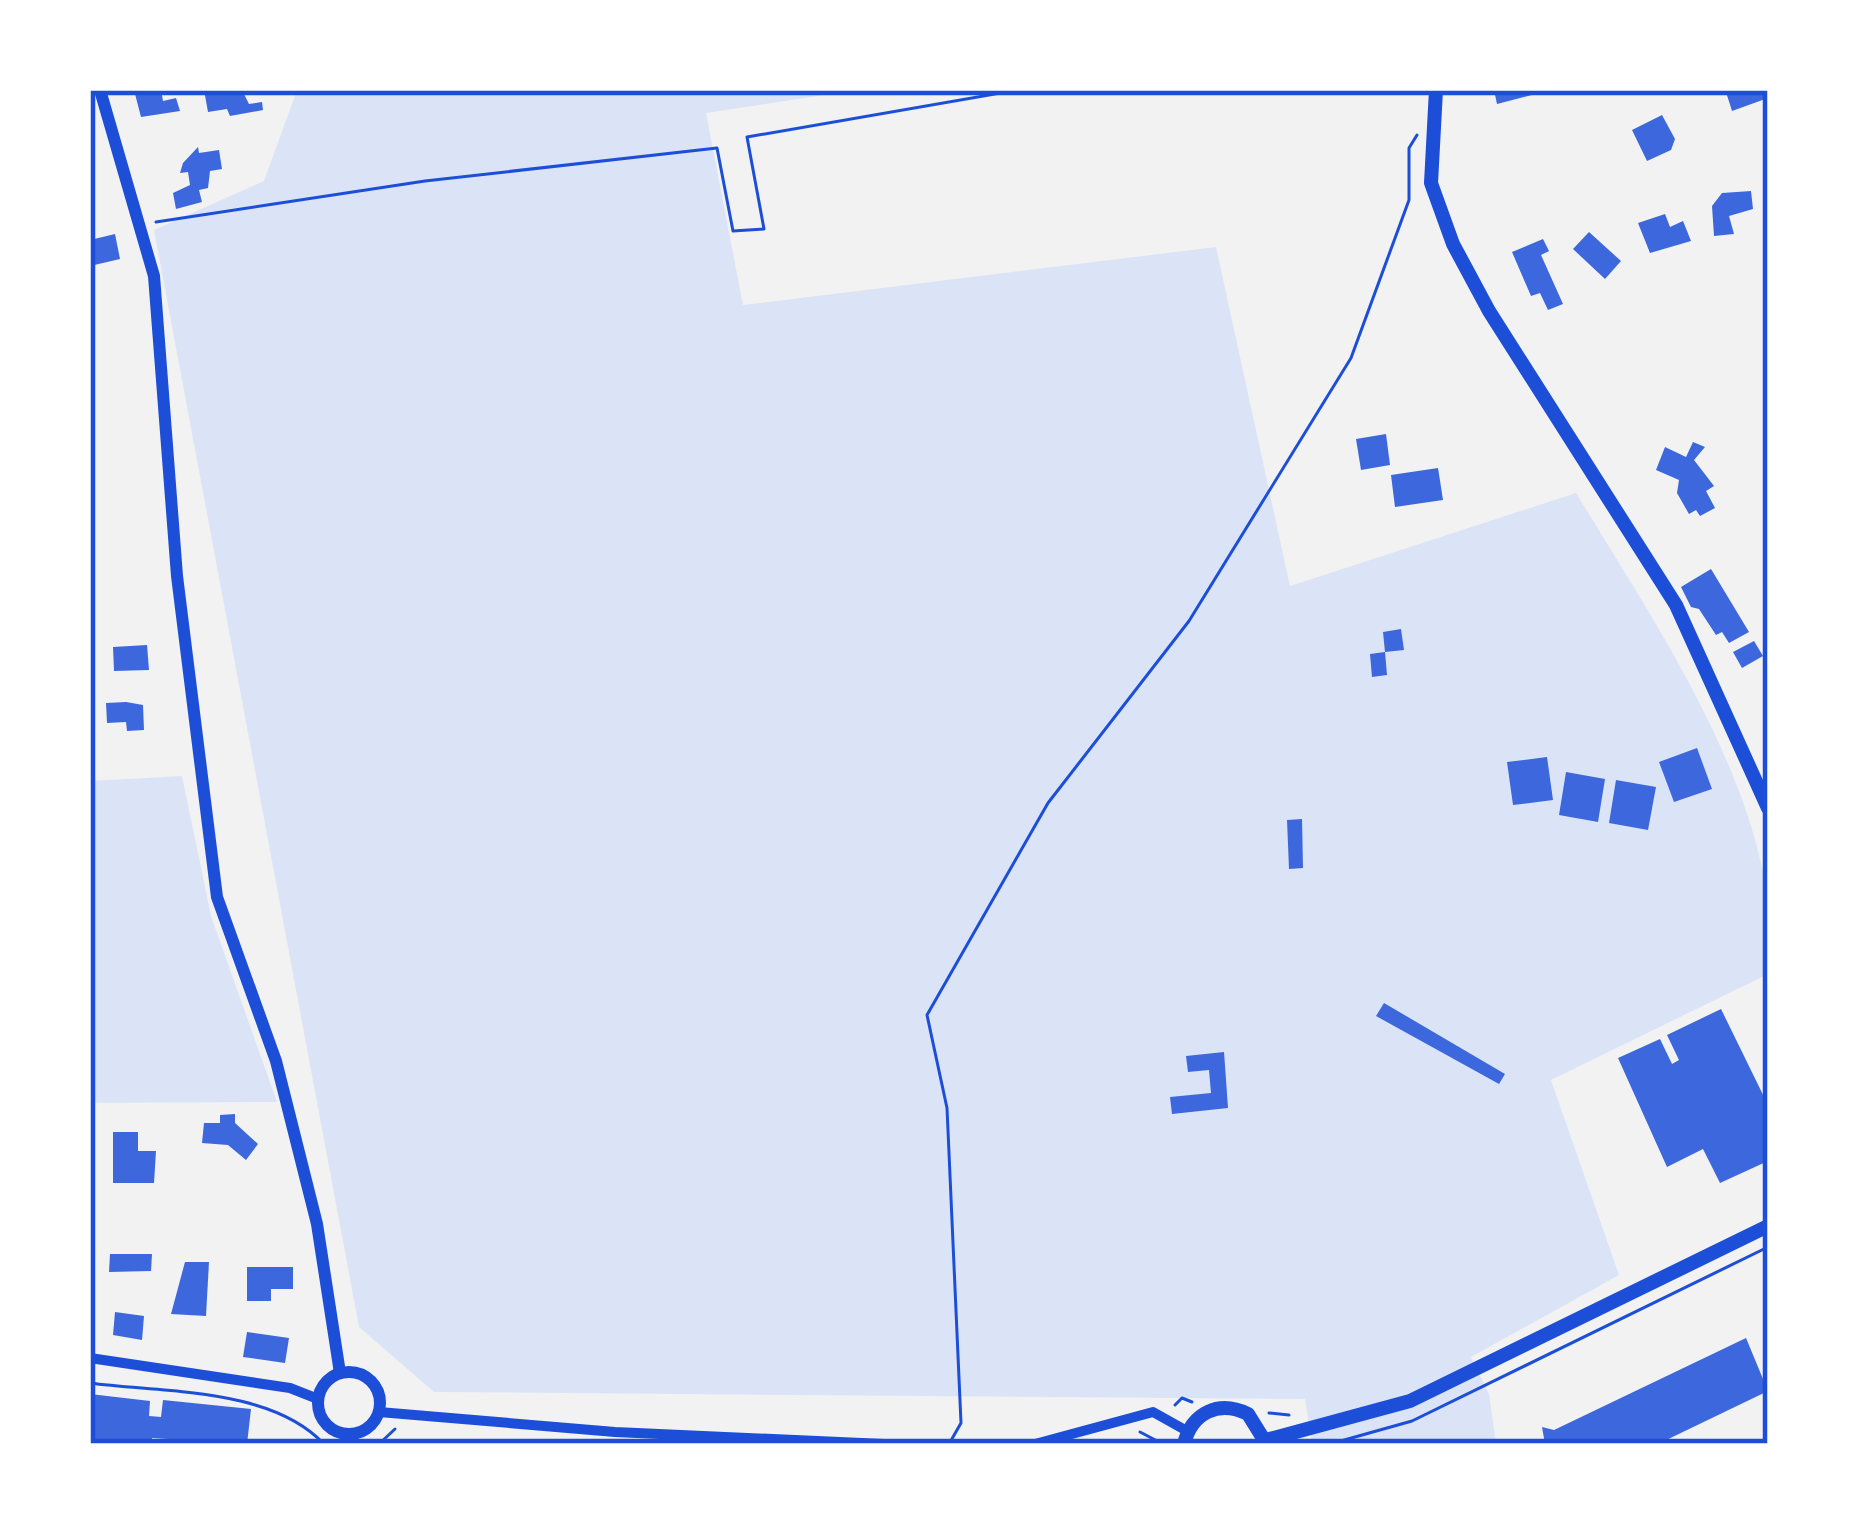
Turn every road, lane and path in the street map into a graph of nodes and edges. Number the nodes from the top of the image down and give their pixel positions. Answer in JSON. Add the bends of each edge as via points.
{"nodes":[{"id":1,"x":100,"y":90,"type":"edge"},
{"id":2,"x":970,"y":90,"type":"edge"},
{"id":3,"x":1018,"y":90,"type":"edge"},
{"id":4,"x":1436,"y":90,"type":"edge"},
{"id":5,"x":970,"y":98,"type":"junction"},
{"id":6,"x":1434,"y":108,"type":"junction"},
{"id":7,"x":142,"y":224,"type":"junction"},
{"id":8,"x":1766,"y":798,"type":"edge"},
{"id":9,"x":1768,"y":1226,"type":"edge"},
{"id":10,"x":90,"y":1358,"type":"edge"},
{"id":11,"x":340,"y":1373,"type":"junction"},
{"id":12,"x":90,"y":1383,"type":"edge"},
{"id":13,"x":318,"y":1399,"type":"junction"},
{"id":14,"x":1199,"y":1400,"type":"dead end"},
{"id":15,"x":1256,"y":1405,"type":"dead end"},
{"id":16,"x":379,"y":1412,"type":"junction"},
{"id":17,"x":1292,"y":1415,"type":"dead end"},
{"id":18,"x":1167,"y":1420,"type":"junction"},
{"id":19,"x":1185,"y":1438,"type":"edge"},
{"id":20,"x":350,"y":1439,"type":"edge"},
{"id":21,"x":1266,"y":1442,"type":"edge"},
{"id":22,"x":324,"y":1444,"type":"edge"},
{"id":23,"x":884,"y":1444,"type":"edge"},
{"id":24,"x":949,"y":1444,"type":"edge"},
{"id":25,"x":1035,"y":1444,"type":"edge"}],
"edges":[{"from":1,"to":7,"type":"street"},
{"from":2,"to":5,"type":"path"},
{"from":3,"to":5,"type":"path"},
{"from":4,"to":6,"type":"main road"},
{"from":5,"to":7,"type":"path","via":[[746,137],[764,229],[733,231],[717,148]]},
{"from":6,"to":8,"type":"main road","via":[[1431,183],[1453,244],[1676,605]]},
{"from":6,"to":24,"type":"path","via":[[1408,148],[1408,200],[1351,358],[1190,621],[1048,803],[927,1015],[948,1130],[962,1423]]},
{"from":7,"to":11,"type":"street","via":[[159,317],[177,576],[217,897],[277,1060],[317,1224]]},
{"from":9,"to":21,"type":"main road","via":[[1410,1401]]},
{"from":10,"to":13,"type":"street"},
{"from":11,"to":13,"type":"street"},
{"from":11,"to":16,"type":"street","via":[[374,1384]]},
{"from":12,"to":22,"type":"path","via":[[253,1405],[292,1418]]},
{"from":13,"to":20,"type":"street","via":[[329,1427]]},
{"from":14,"to":18,"type":"path","via":[[1177,1401]]},
{"from":15,"to":17,"type":"path"},
{"from":16,"to":20,"type":"street"},
{"from":16,"to":23,"type":"street"},
{"from":18,"to":19,"type":"street"},
{"from":18,"to":25,"type":"street","via":[[1153,1412]]},
{"from":19,"to":21,"type":"main road","via":[[1213,1408],[1235,1408],[1249,1414]]}]}
